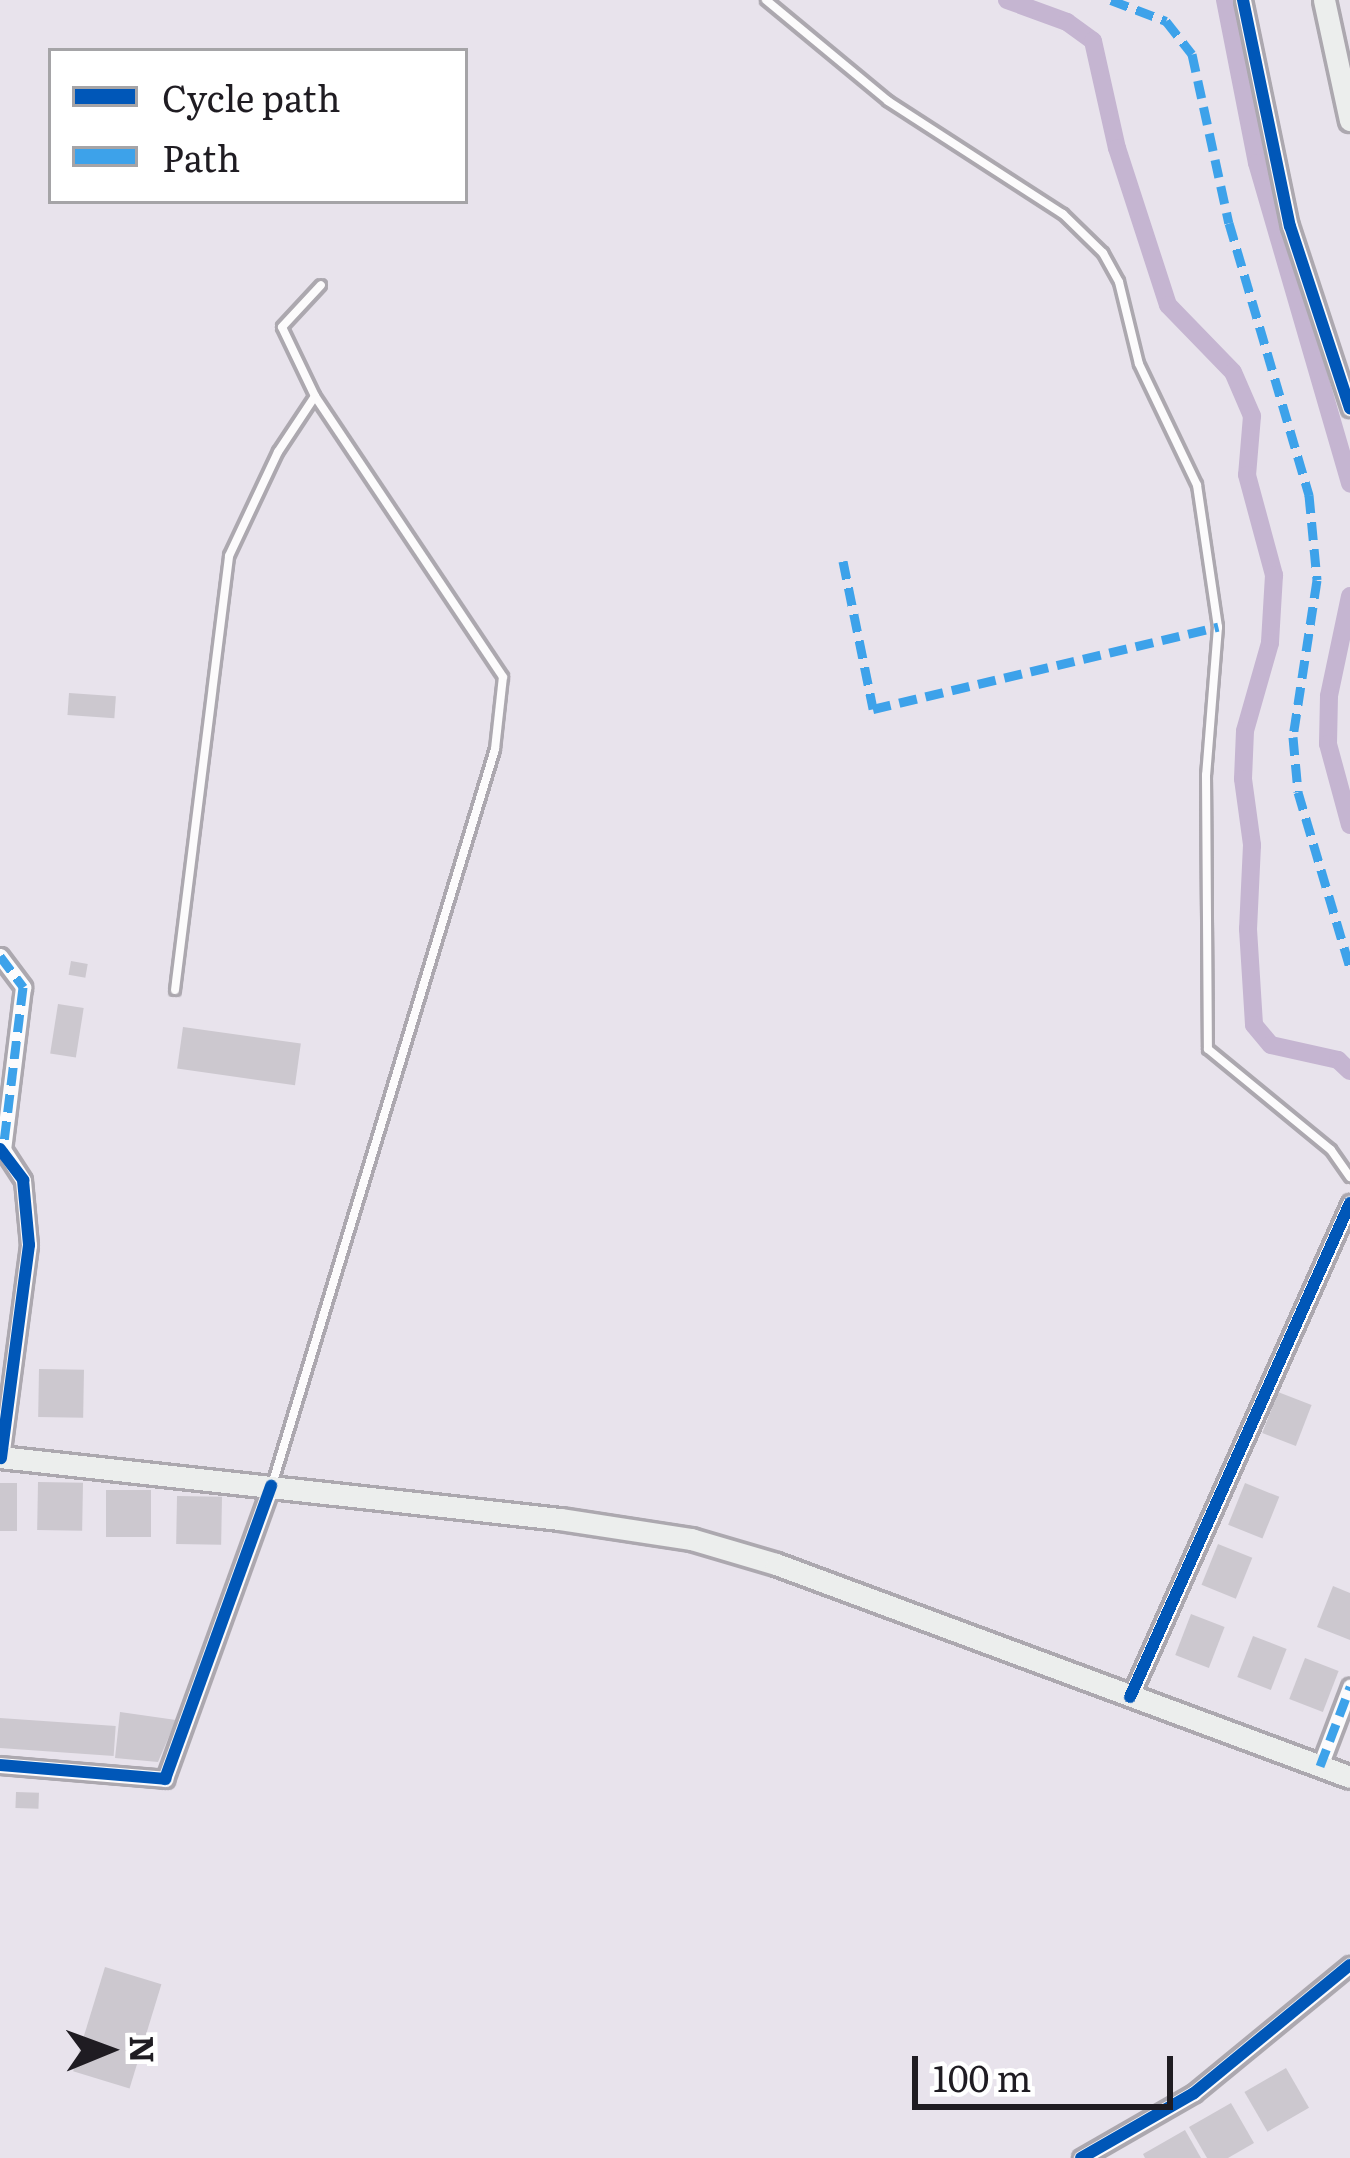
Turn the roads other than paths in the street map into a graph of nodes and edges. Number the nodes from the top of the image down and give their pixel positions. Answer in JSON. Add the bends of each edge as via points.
{"nodes":[{"id":1,"x":766,"y":0,"type":"edge"},
{"id":2,"x":1243,"y":0,"type":"edge"},
{"id":3,"x":1324,"y":0,"type":"edge"},
{"id":4,"x":1350,"y":120,"type":"edge"},
{"id":5,"x":321,"y":285,"type":"dead end"},
{"id":6,"x":315,"y":396,"type":"junction"},
{"id":7,"x":1350,"y":408,"type":"edge"},
{"id":8,"x":1,"y":955,"type":"edge"},
{"id":9,"x":175,"y":990,"type":"dead end"},
{"id":10,"x":2,"y":1149,"type":"edge"},
{"id":11,"x":1350,"y":1177,"type":"edge"},
{"id":12,"x":1350,"y":1203,"type":"edge"},
{"id":13,"x":1,"y":1458,"type":"edge"},
{"id":14,"x":272,"y":1486,"type":"junction"},
{"id":15,"x":1350,"y":1687,"type":"edge"},
{"id":16,"x":1130,"y":1697,"type":"junction"},
{"id":17,"x":0,"y":1765,"type":"edge"},
{"id":18,"x":1320,"y":1766,"type":"junction"},
{"id":19,"x":1350,"y":1777,"type":"edge"},
{"id":20,"x":1350,"y":1965,"type":"edge"},
{"id":21,"x":1082,"y":2158,"type":"edge"}],
"edges":[{"from":1,"to":11,"type":"lane","via":[[888,101],[1064,214],[1103,253],[1118,282],[1139,364],[1196,485],[1218,627],[1206,775],[1208,1049],[1331,1150]]},
{"from":2,"to":7,"type":"street","via":[[1290,226]]},
{"from":3,"to":4,"type":"main road"},
{"from":5,"to":6,"type":"lane","via":[[282,327]]},
{"from":6,"to":9,"type":"lane","via":[[278,452],[229,556]]},
{"from":6,"to":14,"type":"lane","via":[[503,677],[495,749]]},
{"from":8,"to":10,"type":"street","via":[[23,987]]},
{"from":10,"to":13,"type":"street","via":[[23,1180],[29,1245]]},
{"from":12,"to":16,"type":"street"},
{"from":13,"to":14,"type":"main road"},
{"from":14,"to":16,"type":"main road","via":[[706,1543]]},
{"from":14,"to":17,"type":"street","via":[[165,1780]]},
{"from":15,"to":18,"type":"street"},
{"from":16,"to":18,"type":"main road"},
{"from":18,"to":19,"type":"main road"},
{"from":20,"to":21,"type":"street","via":[[1194,2093]]}]}
